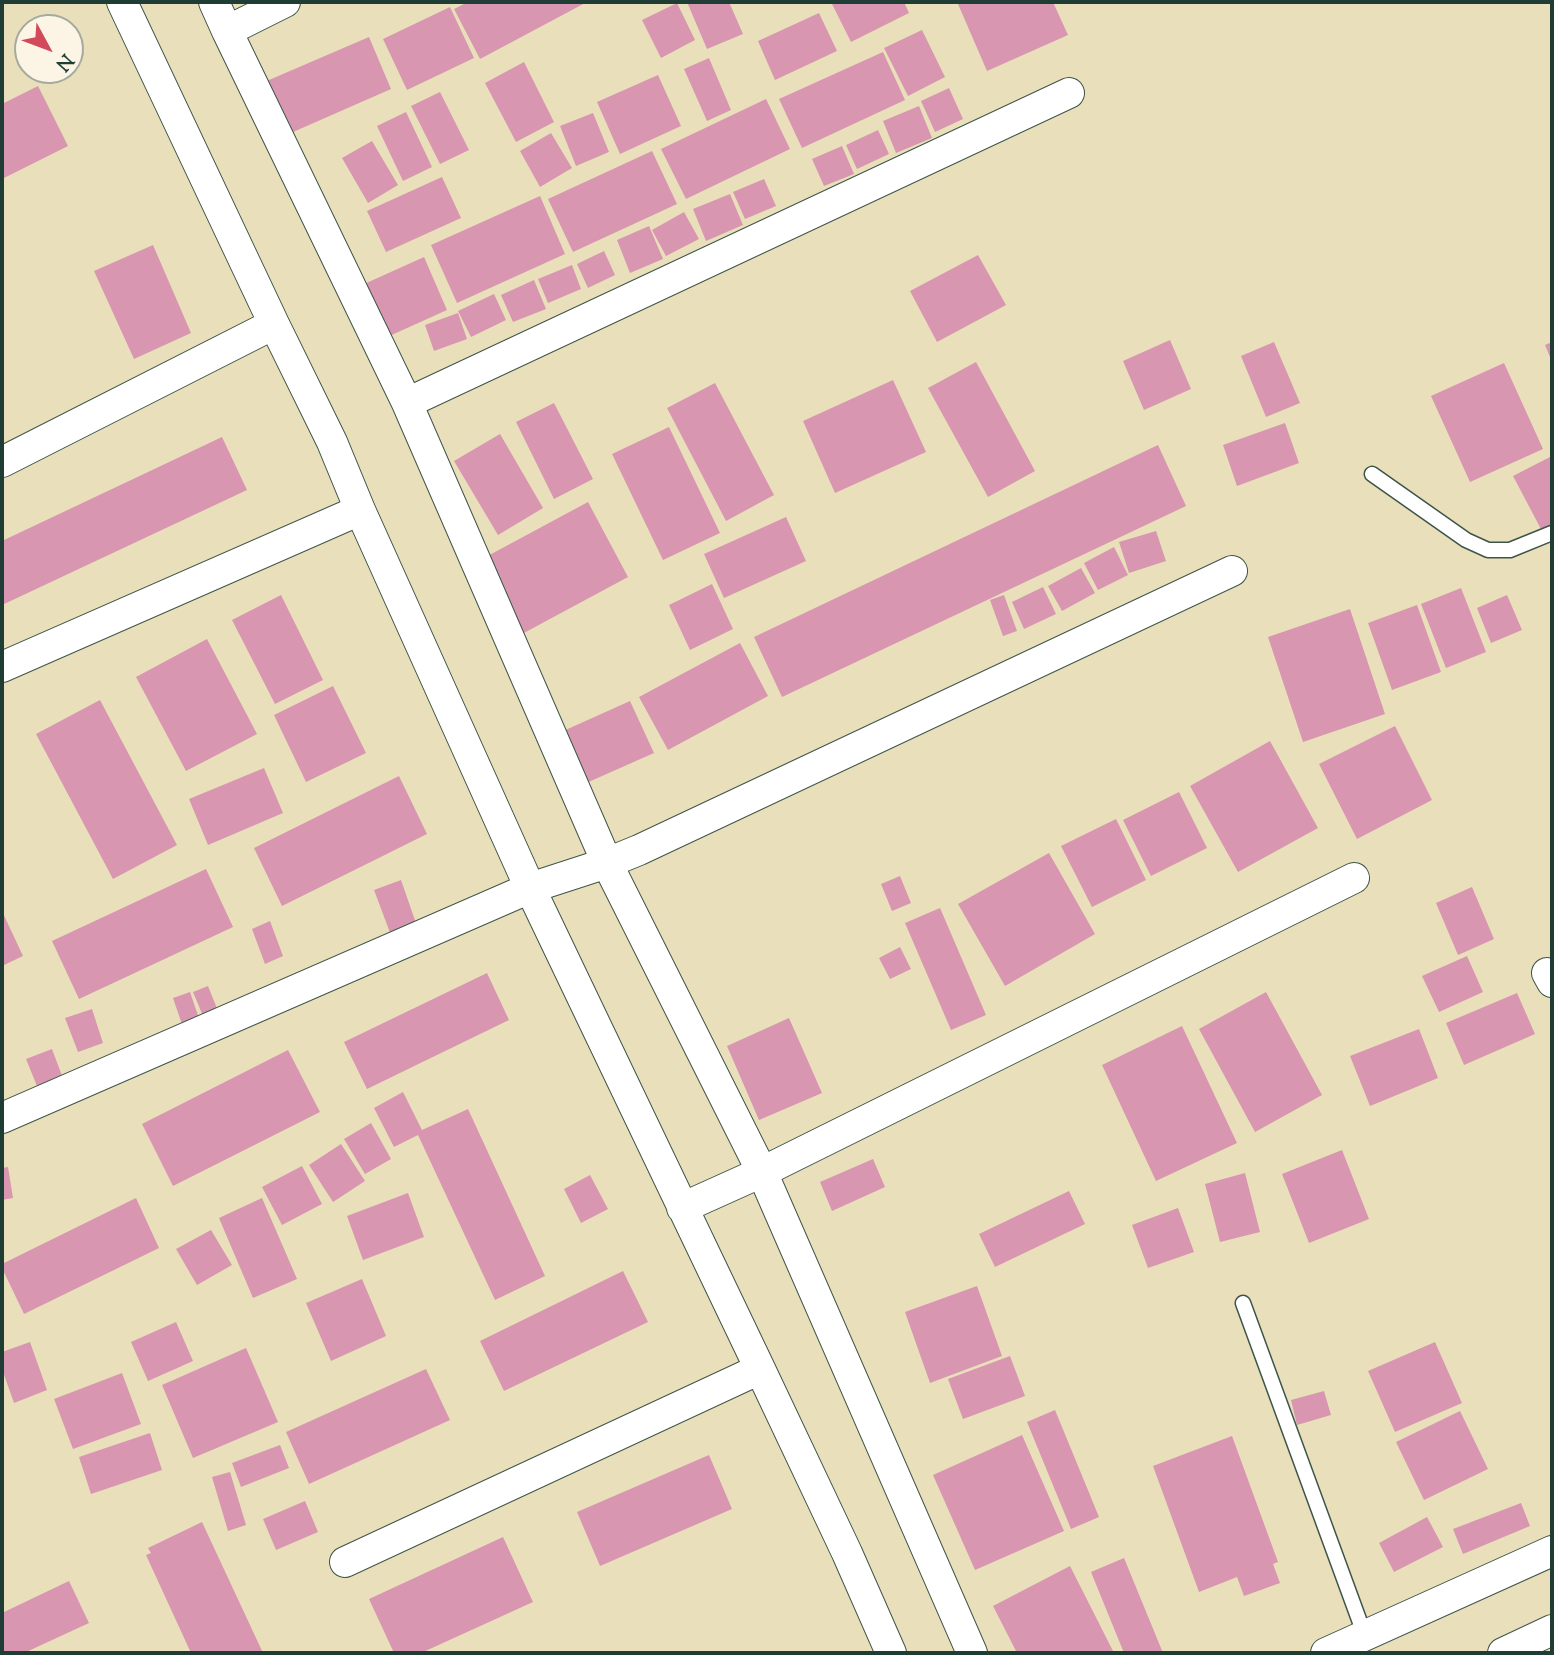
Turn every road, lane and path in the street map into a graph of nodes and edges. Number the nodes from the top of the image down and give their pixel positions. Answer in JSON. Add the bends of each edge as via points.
{"nodes":[{"id":1,"x":122,"y":2,"type":"edge"},
{"id":2,"x":214,"y":2,"type":"edge"},
{"id":3,"x":285,"y":2,"type":"edge"},
{"id":4,"x":227,"y":31,"type":"junction"},
{"id":5,"x":1069,"y":93,"type":"dead end"},
{"id":6,"x":274,"y":324,"type":"junction"},
{"id":7,"x":407,"y":403,"type":"junction"},
{"id":8,"x":2,"y":463,"type":"edge"},
{"id":9,"x":1372,"y":474,"type":"dead end"},
{"id":10,"x":359,"y":510,"type":"junction"},
{"id":11,"x":1552,"y":533,"type":"edge"},
{"id":12,"x":1232,"y":571,"type":"dead end"},
{"id":13,"x":2,"y":667,"type":"edge"},
{"id":14,"x":607,"y":863,"type":"junction"},
{"id":15,"x":1354,"y":878,"type":"dead end"},
{"id":16,"x":530,"y":888,"type":"junction"},
{"id":17,"x":2,"y":1118,"type":"edge"},
{"id":18,"x":762,"y":1172,"type":"junction"},
{"id":19,"x":681,"y":1208,"type":"junction"},
{"id":20,"x":1244,"y":1303,"type":"dead end"},
{"id":21,"x":760,"y":1369,"type":"junction"},
{"id":22,"x":1552,"y":1550,"type":"edge"},
{"id":23,"x":345,"y":1562,"type":"dead end"},
{"id":24,"x":1552,"y":1630,"type":"edge"},
{"id":25,"x":1365,"y":1636,"type":"junction"},
{"id":26,"x":891,"y":1653,"type":"edge"},
{"id":27,"x":972,"y":1653,"type":"edge"},
{"id":28,"x":1326,"y":1653,"type":"edge"},
{"id":29,"x":1503,"y":1653,"type":"edge"}],
"edges":[{"from":1,"to":6,"type":"street"},
{"from":2,"to":4,"type":"street"},
{"from":3,"to":4,"type":"street"},
{"from":4,"to":7,"type":"street"},
{"from":5,"to":7,"type":"street"},
{"from":6,"to":8,"type":"street"},
{"from":6,"to":10,"type":"street","via":[[332,442]]},
{"from":7,"to":14,"type":"street"},
{"from":9,"to":11,"type":"lane","via":[[1466,540],[1488,550],[1510,550]]},
{"from":10,"to":13,"type":"street"},
{"from":10,"to":16,"type":"street"},
{"from":12,"to":14,"type":"street"},
{"from":14,"to":16,"type":"street"},
{"from":14,"to":18,"type":"street"},
{"from":15,"to":18,"type":"street"},
{"from":16,"to":17,"type":"street"},
{"from":16,"to":19,"type":"street"},
{"from":18,"to":19,"type":"street"},
{"from":18,"to":27,"type":"street"},
{"from":19,"to":21,"type":"street"},
{"from":20,"to":25,"type":"lane"},
{"from":21,"to":23,"type":"street"},
{"from":21,"to":26,"type":"street"},
{"from":22,"to":25,"type":"street"},
{"from":24,"to":29,"type":"street"},
{"from":25,"to":28,"type":"street"}]}
